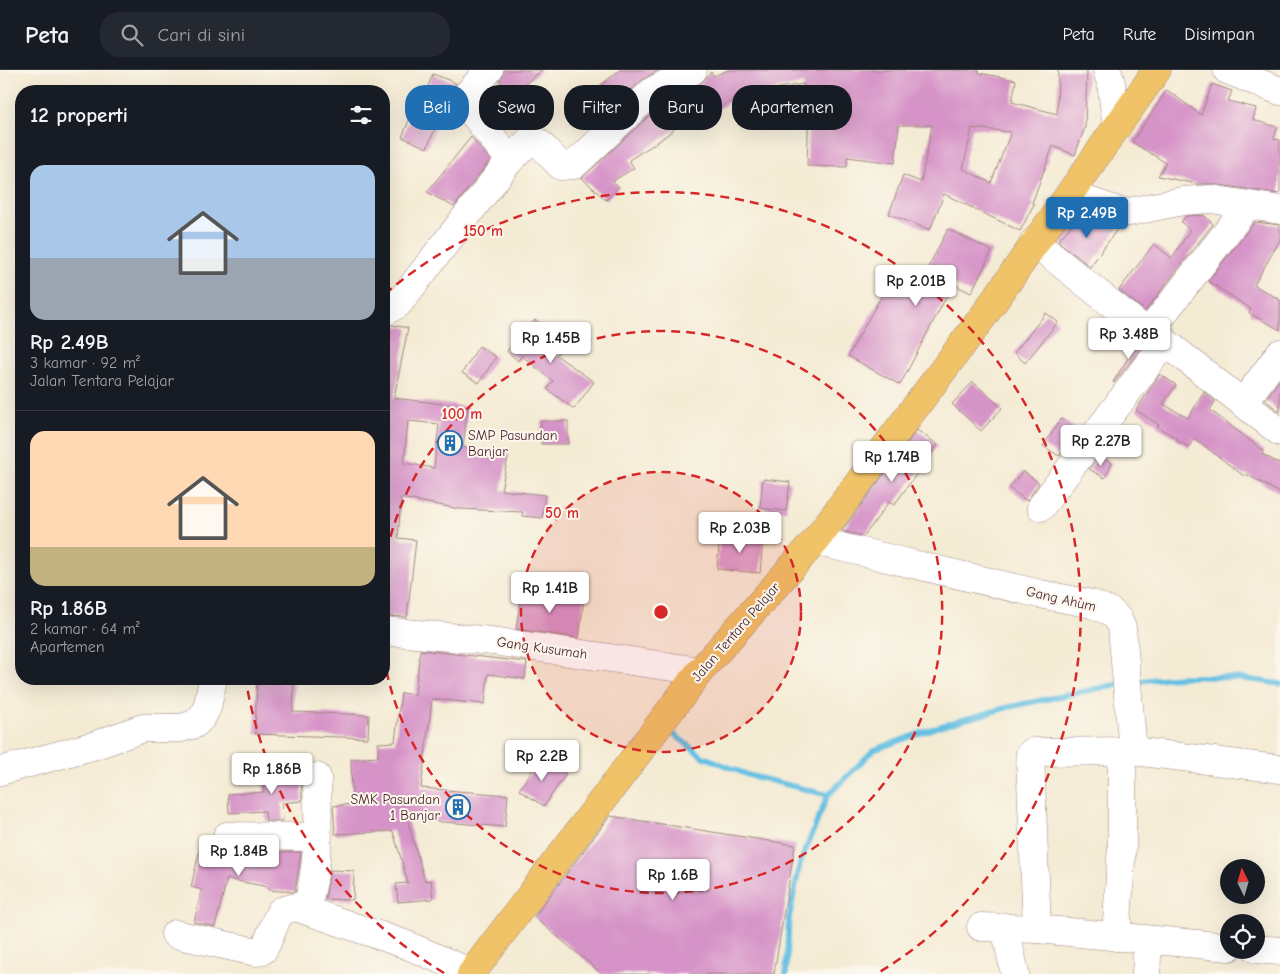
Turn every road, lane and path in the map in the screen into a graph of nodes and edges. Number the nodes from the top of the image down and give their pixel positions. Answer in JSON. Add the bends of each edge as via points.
{"nodes":[{"id":1,"x":489,"y":70,"type":"edge"},
{"id":2,"x":693,"y":70,"type":"edge"},
{"id":3,"x":1106,"y":70,"type":"edge"},
{"id":4,"x":1157,"y":70,"type":"edge"},
{"id":5,"x":1227,"y":70,"type":"edge"},
{"id":6,"x":1280,"y":91,"type":"edge"},
{"id":7,"x":1117,"y":127,"type":"junction"},
{"id":8,"x":510,"y":160,"type":"junction"},
{"id":9,"x":1070,"y":194,"type":"junction"},
{"id":10,"x":1248,"y":205,"type":"junction"},
{"id":11,"x":1280,"y":210,"type":"edge"},
{"id":12,"x":1034,"y":242,"type":"junction"},
{"id":13,"x":390,"y":309,"type":"edge"},
{"id":14,"x":1156,"y":337,"type":"junction"},
{"id":15,"x":1280,"y":352,"type":"edge"},
{"id":16,"x":1243,"y":404,"type":"junction"},
{"id":17,"x":1280,"y":432,"type":"edge"},
{"id":18,"x":1041,"y":507,"type":"dead end"},
{"id":19,"x":815,"y":541,"type":"junction"},
{"id":20,"x":390,"y":632,"type":"edge"},
{"id":21,"x":700,"y":671,"type":"junction"},
{"id":22,"x":212,"y":685,"type":"edge"},
{"id":23,"x":1128,"y":751,"type":"junction"},
{"id":24,"x":1280,"y":769,"type":"edge"},
{"id":25,"x":0,"y":771,"type":"edge"},
{"id":26,"x":317,"y":777,"type":"dead end"},
{"id":27,"x":227,"y":836,"type":"dead end"},
{"id":28,"x":318,"y":837,"type":"junction"},
{"id":29,"x":306,"y":910,"type":"junction"},
{"id":30,"x":1037,"y":929,"type":"junction"},
{"id":31,"x":175,"y":934,"type":"dead end"},
{"id":32,"x":1116,"y":937,"type":"junction"},
{"id":33,"x":1148,"y":940,"type":"junction"},
{"id":34,"x":1220,"y":946,"type":"edge"},
{"id":35,"x":1265,"y":950,"type":"edge"},
{"id":36,"x":1280,"y":951,"type":"edge"},
{"id":37,"x":471,"y":973,"type":"edge"},
{"id":38,"x":1015,"y":974,"type":"edge"},
{"id":39,"x":1146,"y":974,"type":"edge"}],
"edges":[{"from":1,"to":8,"type":"street","via":[[464,102]]},
{"from":2,"to":8,"type":"street","via":[[653,91],[574,165],[561,166],[535,140],[530,140]]},
{"from":3,"to":7,"type":"street","via":[[1111,82]]},
{"from":4,"to":7,"type":"main road","name":"Jalan Tentara Pelajar"},
{"from":5,"to":6,"type":"street"},
{"from":7,"to":9,"type":"main road","name":"Jalan Tentara Pelajar"},
{"from":8,"to":13,"type":"street","via":[[398,304]]},
{"from":9,"to":10,"type":"street","via":[[1124,213],[1211,199]]},
{"from":9,"to":12,"type":"main road","name":"Jalan Tentara Pelajar"},
{"from":10,"to":11,"type":"street"},
{"from":10,"to":14,"type":"street"},
{"from":12,"to":14,"type":"street"},
{"from":12,"to":19,"type":"main road","name":"Jalan Tentara Pelajar","via":[[982,318]]},
{"from":14,"to":16,"type":"street"},
{"from":14,"to":18,"type":"street"},
{"from":15,"to":16,"type":"street"},
{"from":16,"to":17,"type":"street"},
{"from":19,"to":21,"type":"main road","name":"Jalan Tentara Pelajar"},
{"from":19,"to":23,"type":"street","name":"Gang Ahum","via":[[1092,604],[1111,612],[1122,628],[1128,681]]},
{"from":20,"to":21,"type":"street","name":"Gang Kusumah","via":[[492,640]]},
{"from":21,"to":37,"type":"main road","name":"Jalan Tentara Pelajar"},
{"from":22,"to":25,"type":"street","via":[[207,708],[194,724],[181,728],[143,728],[96,745]]},
{"from":23,"to":24,"type":"street"},
{"from":23,"to":30,"type":"street","via":[[1030,754]]},
{"from":23,"to":32,"type":"street","name":"Gang Ahum"},
{"from":26,"to":28,"type":"street"},
{"from":27,"to":28,"type":"street"},
{"from":28,"to":29,"type":"street","via":[[314,883]]},
{"from":29,"to":31,"type":"street","via":[[296,907],[281,911],[264,950],[256,952]]},
{"from":29,"to":37,"type":"street","via":[[407,945]]},
{"from":30,"to":32,"type":"street"},
{"from":30,"to":38,"type":"street","via":[[993,927]]},
{"from":32,"to":33,"type":"street"},
{"from":33,"to":34,"type":"street"},
{"from":33,"to":39,"type":"street"},
{"from":35,"to":36,"type":"street"}]}
